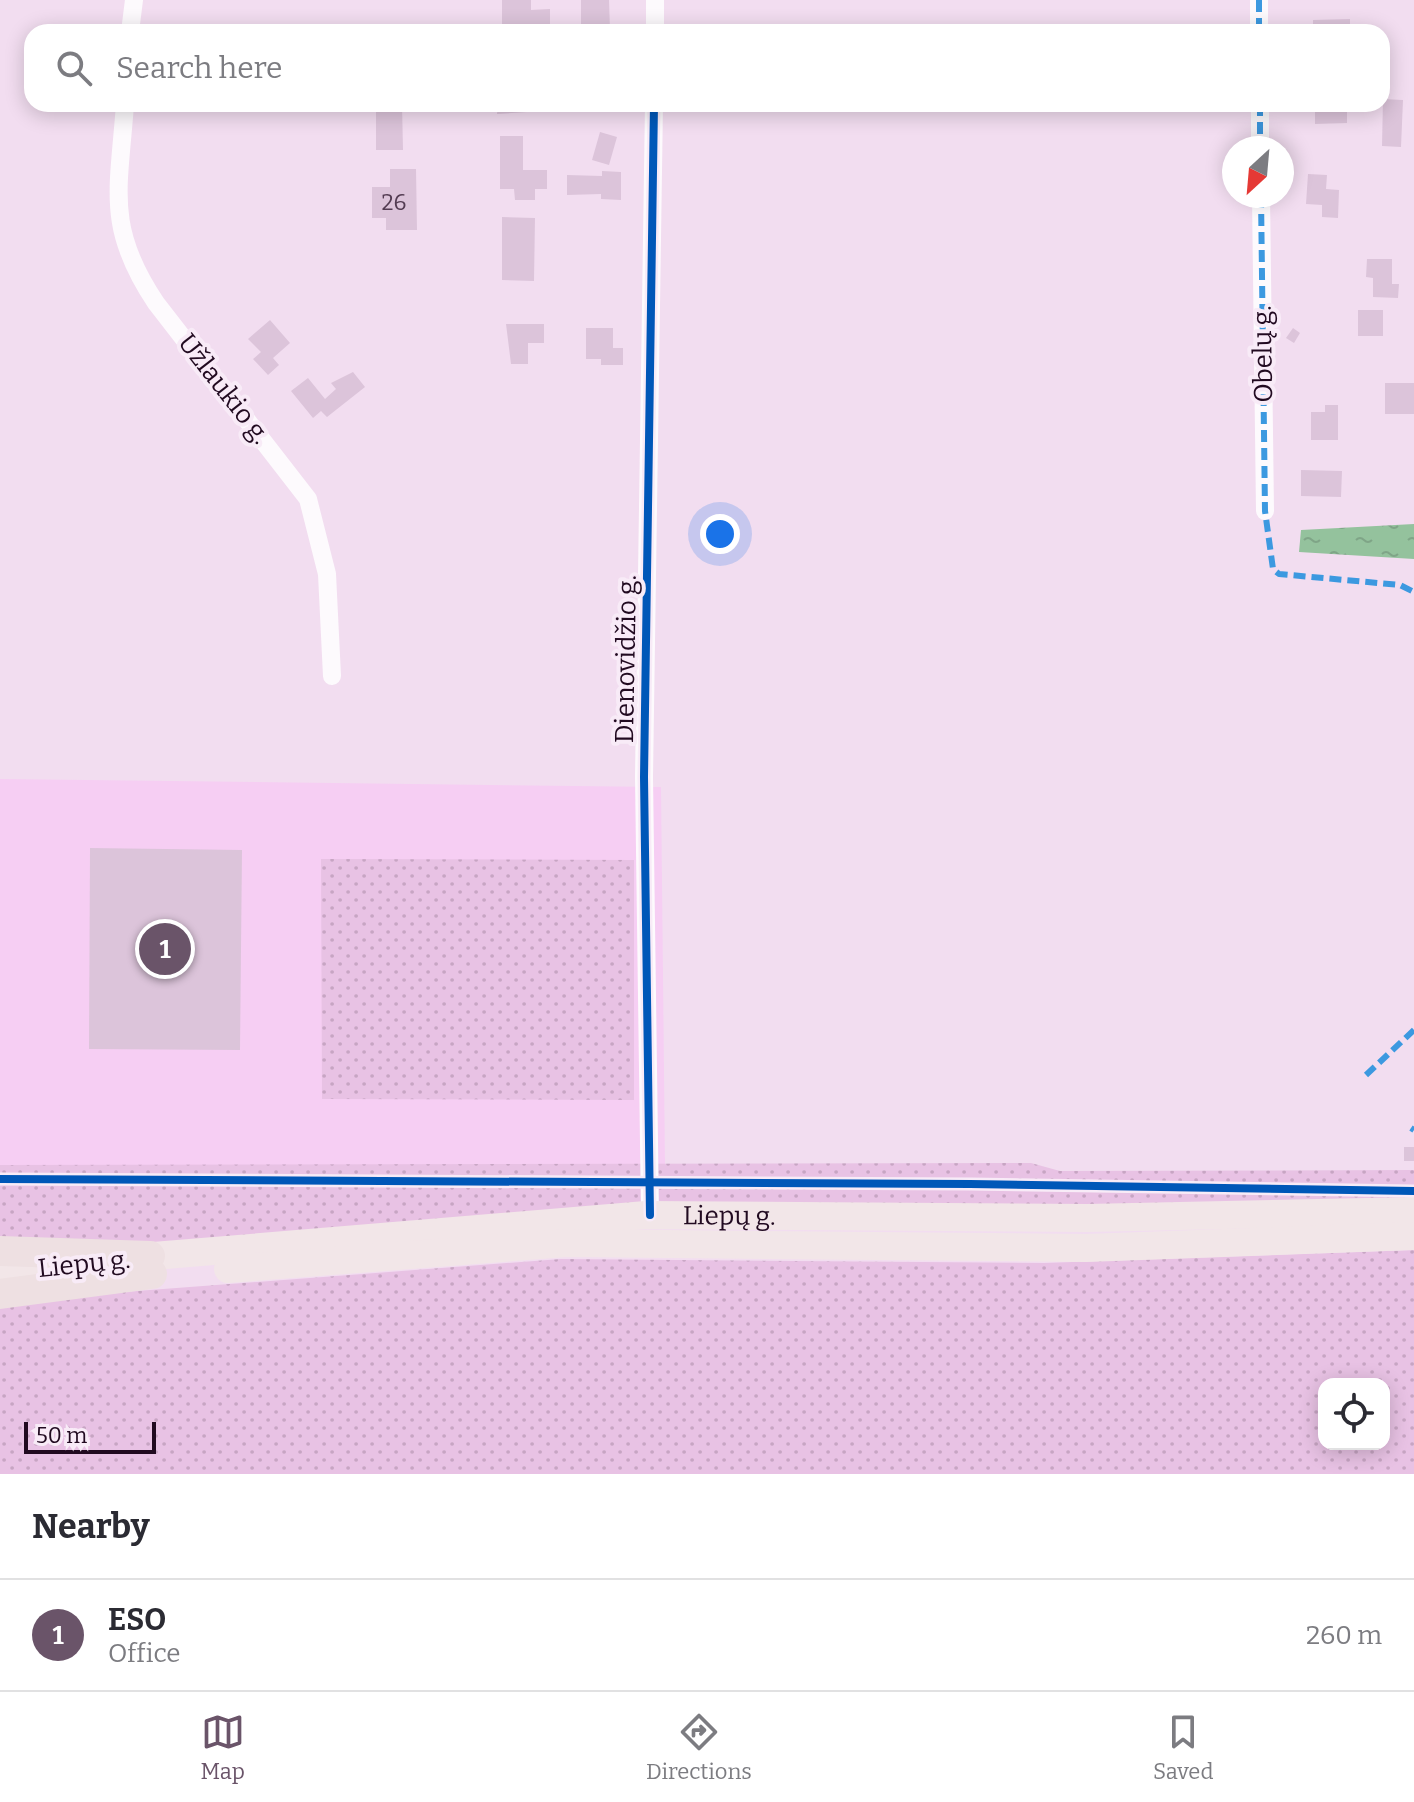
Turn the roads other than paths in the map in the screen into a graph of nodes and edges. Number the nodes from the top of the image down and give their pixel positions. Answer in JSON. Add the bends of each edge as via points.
{"nodes":[{"id":1,"x":134,"y":0,"type":"edge"},
{"id":2,"x":655,"y":0,"type":"edge"},
{"id":3,"x":1259,"y":0,"type":"edge"},
{"id":4,"x":131,"y":24,"type":"edge"},
{"id":5,"x":655,"y":24,"type":"edge"},
{"id":6,"x":1259,"y":24,"type":"edge"},
{"id":7,"x":124,"y":112,"type":"edge"},
{"id":8,"x":654,"y":112,"type":"edge"},
{"id":9,"x":1260,"y":112,"type":"edge"},
{"id":10,"x":1260,"y":136,"type":"edge"},
{"id":11,"x":1261,"y":208,"type":"edge"},
{"id":12,"x":1265,"y":511,"type":"dead end"},
{"id":13,"x":332,"y":676,"type":"dead end"},
{"id":14,"x":1414,"y":1211,"type":"edge"},
{"id":15,"x":650,"y":1215,"type":"junction"},
{"id":16,"x":1414,"y":1236,"type":"edge"},
{"id":17,"x":0,"y":1251,"type":"edge"},
{"id":18,"x":151,"y":1265,"type":"junction"},
{"id":19,"x":0,"y":1273,"type":"edge"},
{"id":20,"x":0,"y":1281,"type":"edge"},
{"id":21,"x":0,"y":1294,"type":"edge"}],
"edges":[{"from":1,"to":4,"type":"street"},
{"from":2,"to":5,"type":"street"},
{"from":3,"to":6,"type":"street"},
{"from":7,"to":13,"type":"street","name":"Užlaukio g.","via":[[118,215],[123,244],[156,303],[308,499],[327,574]]},
{"from":8,"to":15,"type":"street","name":"Dienovidžio g.","via":[[644,777]]},
{"from":9,"to":10,"type":"street"},
{"from":11,"to":12,"type":"street","name":"Obelų g."},
{"from":14,"to":15,"type":"main road","name":"Liepų g.","via":[[1087,1218]]},
{"from":15,"to":18,"type":"main road","name":"Liepų g."},
{"from":16,"to":18,"type":"main road","name":"Liepų g.","via":[[1086,1248],[567,1243]]},
{"from":17,"to":18,"type":"highway"},
{"from":18,"to":19,"type":"main road","name":"Liepų g."},
{"from":18,"to":20,"type":"main road","name":"Liepų g."},
{"from":18,"to":21,"type":"highway"}]}
